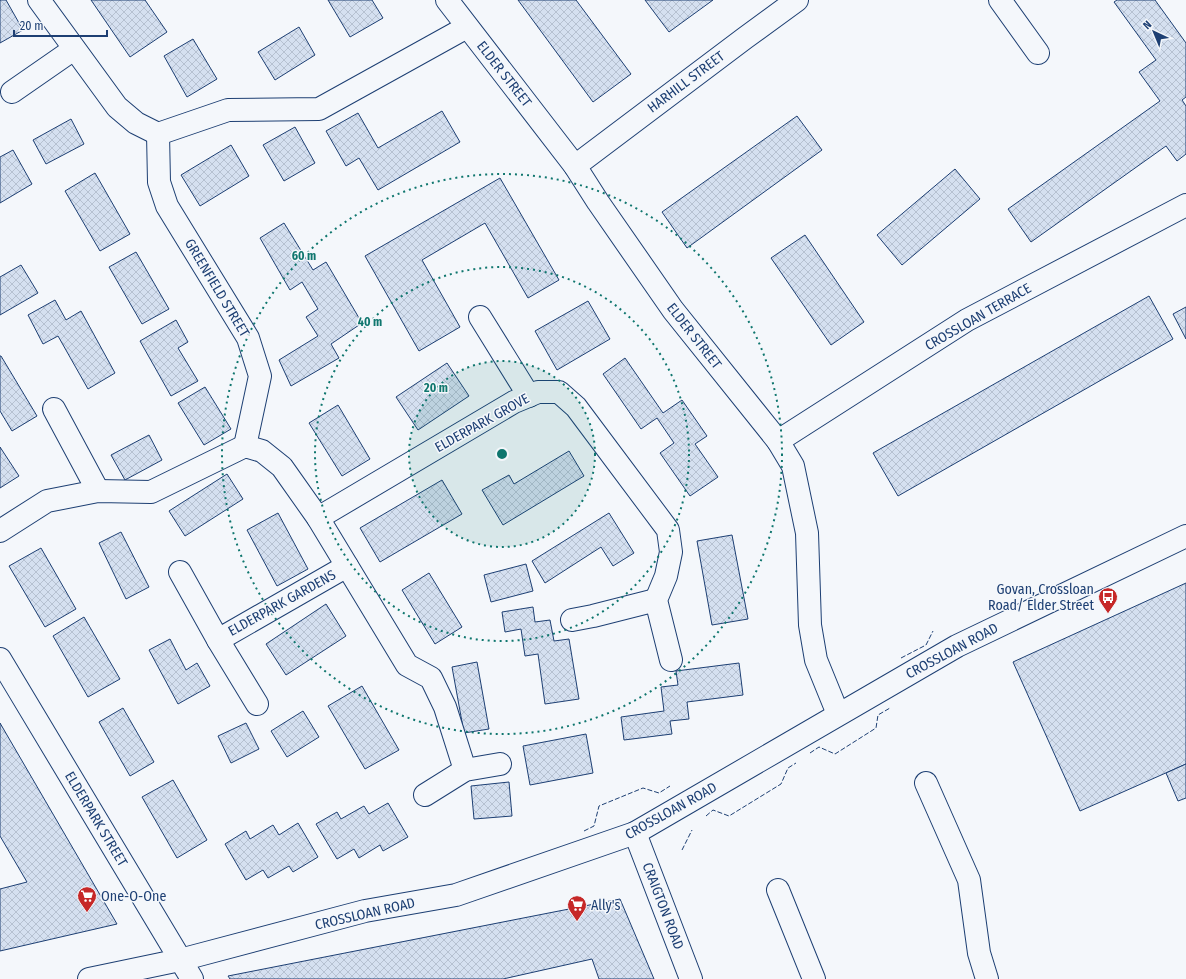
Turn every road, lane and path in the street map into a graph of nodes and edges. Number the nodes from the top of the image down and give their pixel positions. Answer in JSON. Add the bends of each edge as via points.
{"nodes":[{"id":1,"x":39,"y":0,"type":"edge"},
{"id":2,"x":447,"y":0,"type":"edge"},
{"id":3,"x":797,"y":0,"type":"edge"},
{"id":4,"x":1000,"y":0,"type":"edge"},
{"id":5,"x":467,"y":27,"type":"junction"},
{"id":6,"x":74,"y":49,"type":"junction"},
{"id":7,"x":1038,"y":53,"type":"dead end"},
{"id":8,"x":12,"y":92,"type":"dead end"},
{"id":9,"x":158,"y":134,"type":"junction"},
{"id":10,"x":575,"y":166,"type":"junction"},
{"id":11,"x":1186,"y":205,"type":"edge"},
{"id":12,"x":480,"y":317,"type":"dead end"},
{"id":13,"x":529,"y":396,"type":"junction"},
{"id":14,"x":54,"y":409,"type":"dead end"},
{"id":15,"x":778,"y":441,"type":"junction"},
{"id":16,"x":245,"y":446,"type":"junction"},
{"id":17,"x":98,"y":491,"type":"junction"},
{"id":18,"x":318,"y":518,"type":"junction"},
{"id":19,"x":0,"y":531,"type":"edge"},
{"id":20,"x":1186,"y":536,"type":"edge"},
{"id":21,"x":347,"y":566,"type":"junction"},
{"id":22,"x":180,"y":572,"type":"dead end"},
{"id":23,"x":656,"y":600,"type":"junction"},
{"id":24,"x":572,"y":620,"type":"dead end"},
{"id":25,"x":218,"y":640,"type":"junction"},
{"id":26,"x":0,"y":659,"type":"edge"},
{"id":27,"x":671,"y":660,"type":"dead end"},
{"id":28,"x":257,"y":704,"type":"dead end"},
{"id":29,"x":838,"y":714,"type":"junction"},
{"id":30,"x":500,"y":764,"type":"dead end"},
{"id":31,"x":465,"y":770,"type":"junction"},
{"id":32,"x":926,"y":783,"type":"dead end"},
{"id":33,"x":425,"y":795,"type":"dead end"},
{"id":34,"x":635,"y":833,"type":"junction"},
{"id":35,"x":778,"y":890,"type":"dead end"},
{"id":36,"x":180,"y":960,"type":"junction"},
{"id":37,"x":89,"y":979,"type":"edge"},
{"id":38,"x":192,"y":979,"type":"edge"},
{"id":39,"x":691,"y":979,"type":"edge"},
{"id":40,"x":814,"y":979,"type":"edge"},
{"id":41,"x":987,"y":979,"type":"edge"}],
"edges":[{"from":1,"to":6,"type":"street"},
{"from":2,"to":5,"type":"street","name":"ELDER STREET"},
{"from":3,"to":10,"type":"street","name":"HARHILL STREET"},
{"from":4,"to":7,"type":"street"},
{"from":5,"to":9,"type":"street","via":[[318,109],[228,110]]},
{"from":5,"to":10,"type":"street","name":"ELDER STREET"},
{"from":6,"to":8,"type":"street"},
{"from":6,"to":9,"type":"street","via":[[117,107],[136,123]]},
{"from":9,"to":16,"type":"street","name":"GREENFIELD STREET","via":[[159,182],[167,206],[248,338],[260,376]]},
{"from":10,"to":15,"type":"street","name":"ELDER STREET","via":[[673,310]]},
{"from":11,"to":15,"type":"street","name":"CROSSLOAN TERRACE","via":[[967,320]]},
{"from":12,"to":13,"type":"street"},
{"from":13,"to":18,"type":"street","name":"ELDERPARK GROVE","via":[[514,402]]},
{"from":13,"to":23,"type":"street","name":"ELDERPARK GROVE","via":[[538,392],[559,392],[576,407],[668,530],[671,552],[666,576]]},
{"from":14,"to":17,"type":"street"},
{"from":15,"to":29,"type":"street","name":"ELDER STREET","via":[[793,466],[807,533],[810,625],[816,660]]},
{"from":16,"to":17,"type":"street","via":[[150,492]]},
{"from":16,"to":18,"type":"street","name":"ELDERPARK GARDENS","via":[[262,451],[282,466]]},
{"from":17,"to":19,"type":"street","via":[[47,501]]},
{"from":18,"to":21,"type":"street","name":"ELDERPARK GARDENS"},
{"from":20,"to":29,"type":"street","name":"CROSSLOAN ROAD","via":[[957,646]]},
{"from":21,"to":25,"type":"street","name":"ELDERPARK GARDENS"},
{"from":21,"to":31,"type":"street","name":"ELDERPARK GARDENS","via":[[407,666],[431,678],[445,707]]},
{"from":22,"to":25,"type":"street","name":"ELDERPARK GARDENS"},
{"from":23,"to":24,"type":"street"},
{"from":23,"to":27,"type":"street"},
{"from":25,"to":28,"type":"street","name":"ELDERPARK GARDENS"},
{"from":26,"to":36,"type":"street","name":"ELDERPARK STREET"},
{"from":29,"to":34,"type":"street","name":"CROSSLOAN ROAD"},
{"from":30,"to":31,"type":"street"},
{"from":31,"to":33,"type":"street"},
{"from":32,"to":41,"type":"street","via":[[968,880],[978,953]]},
{"from":34,"to":36,"type":"street","name":"CROSSLOAN ROAD","via":[[456,895],[365,911]]},
{"from":34,"to":39,"type":"street","name":"CRAIGTON ROAD"},
{"from":35,"to":40,"type":"street"},
{"from":36,"to":37,"type":"street","name":"CROSSLOAN ROAD"},
{"from":36,"to":38,"type":"street","name":"ELDERPARK STREET"}]}
